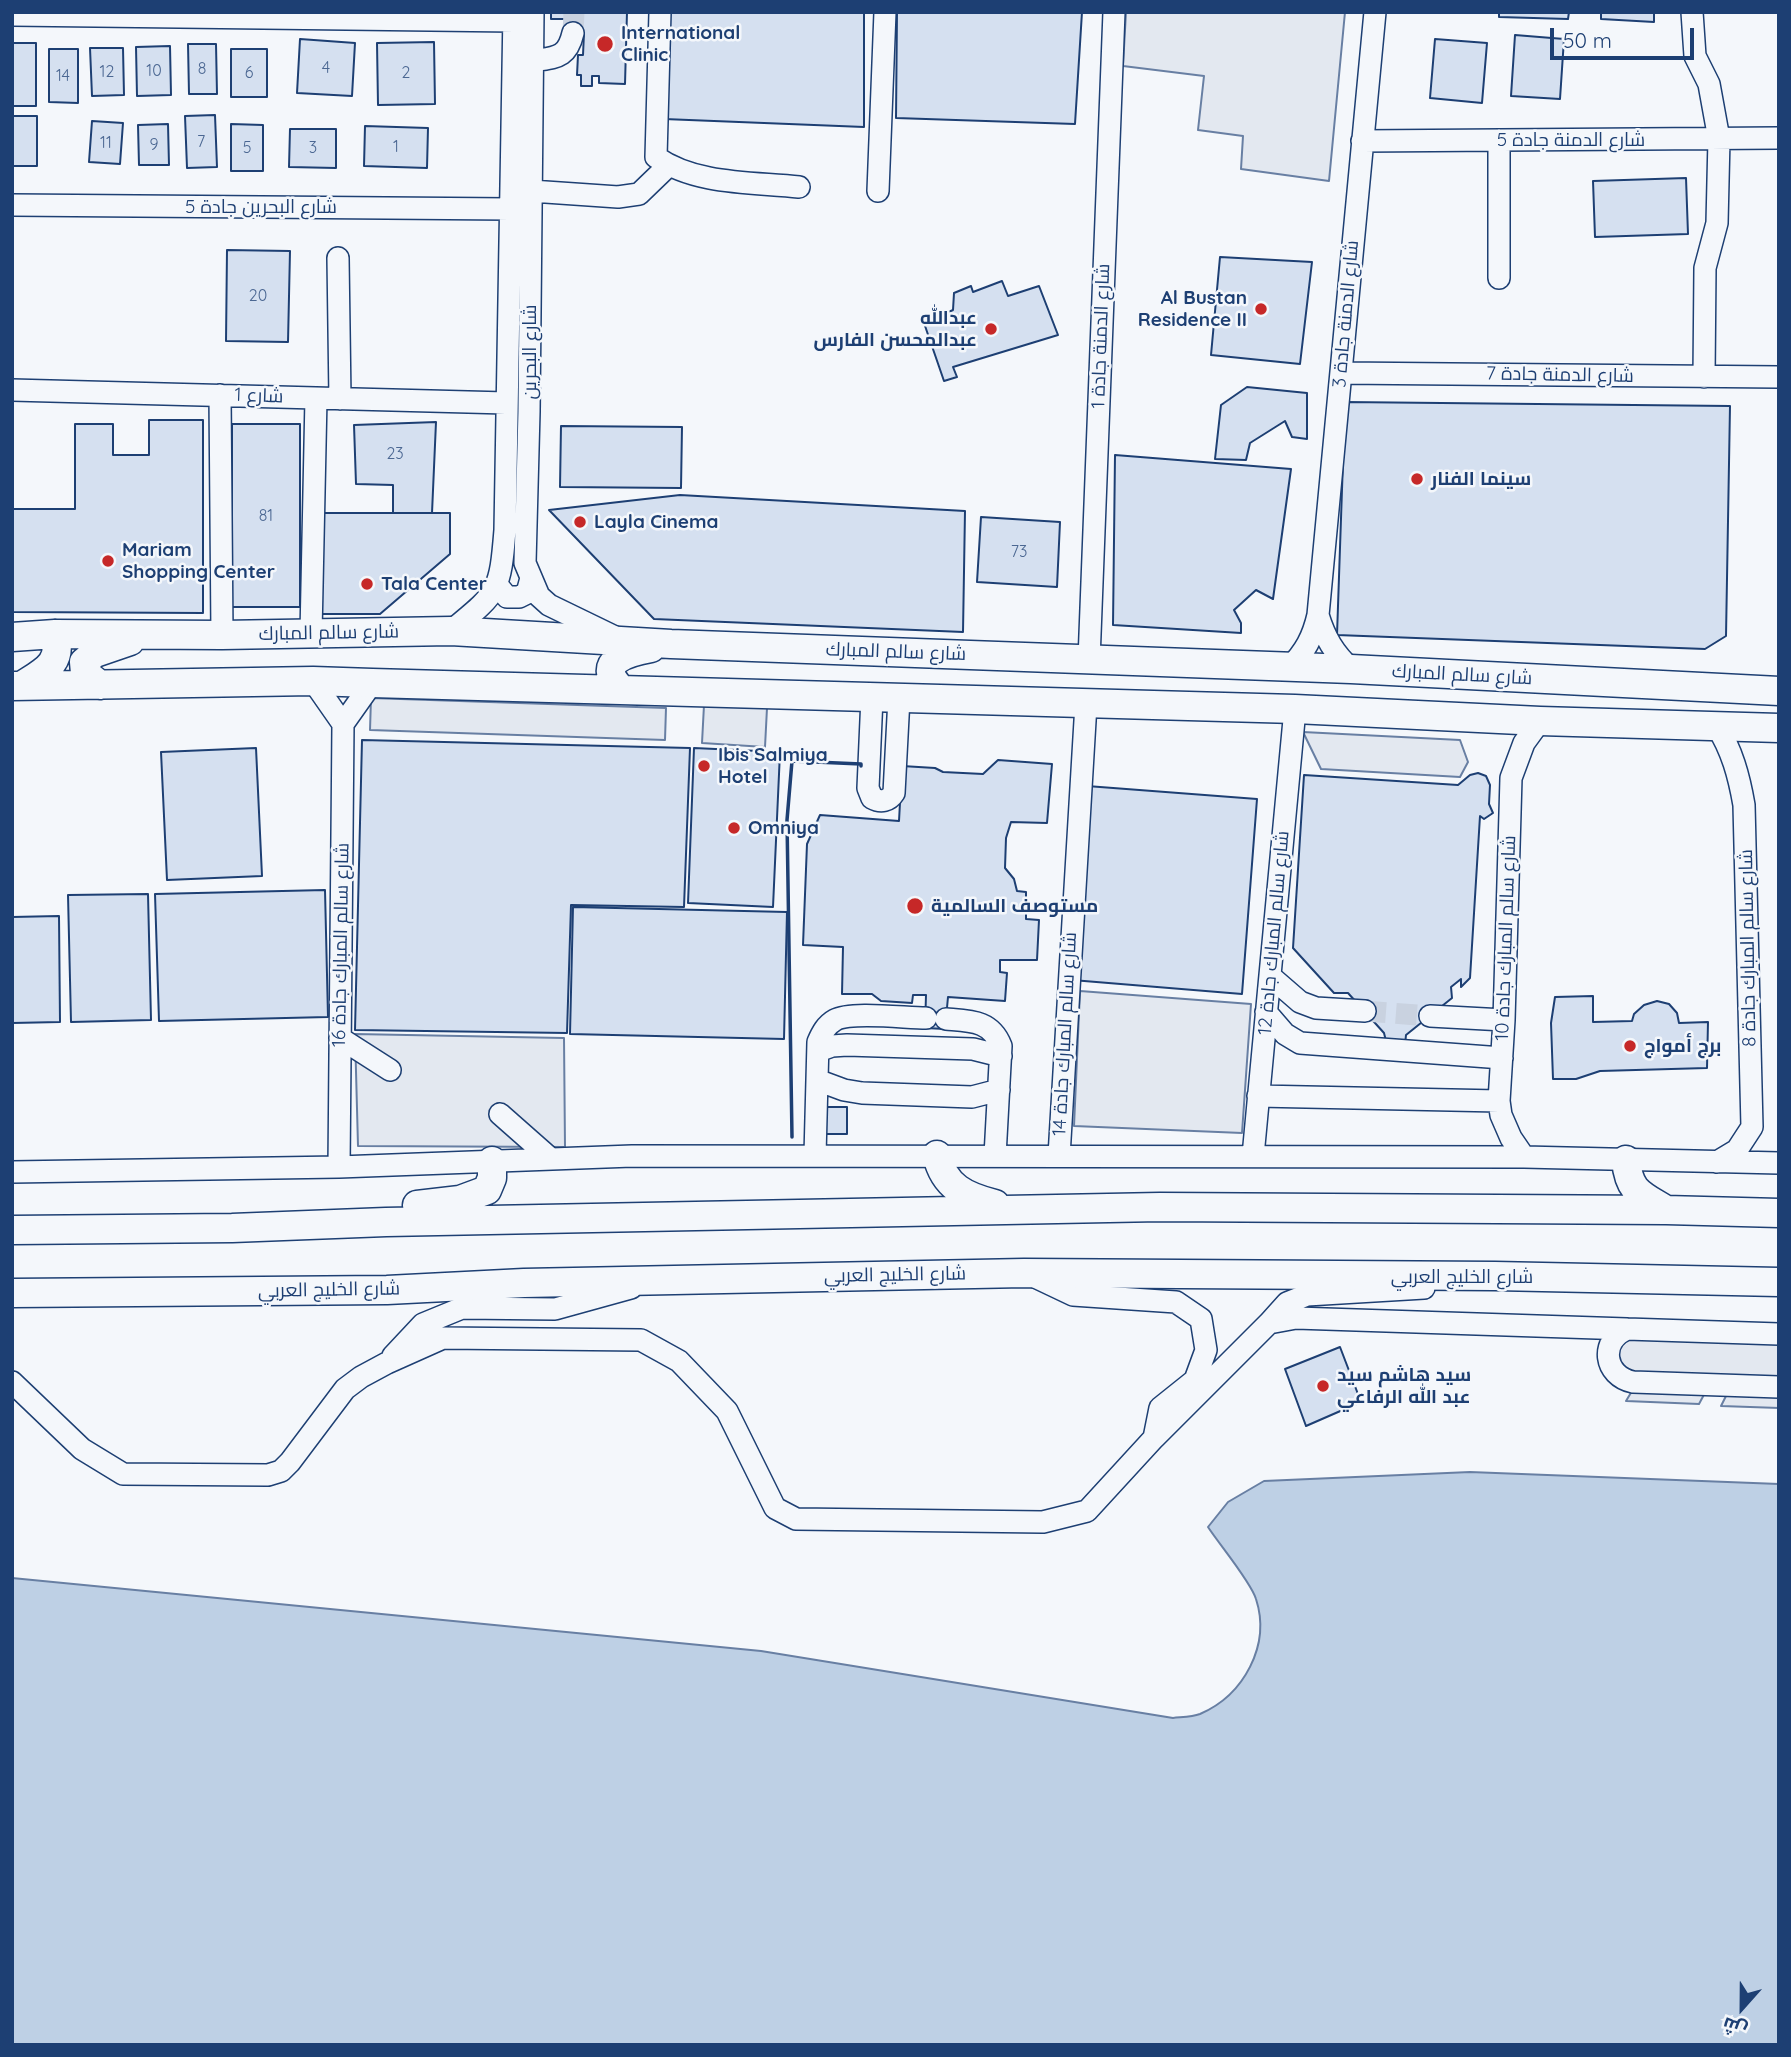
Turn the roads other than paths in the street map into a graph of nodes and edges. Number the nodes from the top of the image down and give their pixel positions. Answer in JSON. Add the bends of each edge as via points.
{"nodes":[{"id":1,"x":660,"y":12,"type":"edge"},
{"id":2,"x":885,"y":12,"type":"edge"},
{"id":3,"x":1114,"y":12,"type":"edge"},
{"id":4,"x":1374,"y":12,"type":"edge"},
{"id":5,"x":1692,"y":12,"type":"edge"},
{"id":6,"x":12,"y":15,"type":"edge"},
{"id":7,"x":520,"y":15,"type":"edge"},
{"id":8,"x":573,"y":33,"type":"tunnel mouth"},
{"id":9,"x":533,"y":61,"type":"junction"},
{"id":10,"x":1779,"y":138,"type":"edge"},
{"id":11,"x":1719,"y":139,"type":"junction"},
{"id":12,"x":1499,"y":140,"type":"junction"},
{"id":13,"x":1362,"y":141,"type":"junction"},
{"id":14,"x":668,"y":166,"type":"junction"},
{"id":15,"x":799,"y":187,"type":"dead end"},
{"id":16,"x":531,"y":191,"type":"junction"},
{"id":17,"x":878,"y":191,"type":"dead end"},
{"id":18,"x":12,"y":205,"type":"edge"},
{"id":19,"x":510,"y":209,"type":"junction"},
{"id":20,"x":338,"y":258,"type":"dead end"},
{"id":21,"x":1499,"y":278,"type":"dead end"},
{"id":22,"x":1341,"y":373,"type":"junction"},
{"id":23,"x":1704,"y":377,"type":"junction"},
{"id":24,"x":1779,"y":377,"type":"edge"},
{"id":25,"x":12,"y":390,"type":"edge"},
{"id":26,"x":220,"y":394,"type":"junction"},
{"id":27,"x":316,"y":398,"type":"junction"},
{"id":28,"x":340,"y":398,"type":"junction"},
{"id":29,"x":506,"y":403,"type":"junction"},
{"id":30,"x":531,"y":578,"type":"junction"},
{"id":31,"x":498,"y":586,"type":"junction"},
{"id":32,"x":1318,"y":615,"type":"junction"},
{"id":33,"x":451,"y":631,"type":"junction"},
{"id":34,"x":311,"y":633,"type":"junction"},
{"id":35,"x":55,"y":634,"type":"junction"},
{"id":36,"x":149,"y":635,"type":"junction"},
{"id":37,"x":222,"y":635,"type":"junction"},
{"id":38,"x":12,"y":637,"type":"edge"},
{"id":39,"x":622,"y":640,"type":"junction"},
{"id":40,"x":671,"y":644,"type":"junction"},
{"id":41,"x":1089,"y":660,"type":"junction"},
{"id":42,"x":1289,"y":668,"type":"junction"},
{"id":43,"x":1351,"y":669,"type":"junction"},
{"id":44,"x":313,"y":681,"type":"junction"},
{"id":45,"x":372,"y":682,"type":"junction"},
{"id":46,"x":100,"y":685,"type":"junction"},
{"id":47,"x":18,"y":686,"type":"edge"},
{"id":48,"x":621,"y":689,"type":"junction"},
{"id":49,"x":1779,"y":691,"type":"edge"},
{"id":50,"x":1086,"y":704,"type":"junction"},
{"id":51,"x":1295,"y":709,"type":"junction"},
{"id":52,"x":1540,"y":721,"type":"junction"},
{"id":53,"x":343,"y":724,"type":"junction"},
{"id":54,"x":1716,"y":725,"type":"junction"},
{"id":55,"x":1779,"y":728,"type":"edge"},
{"id":56,"x":1270,"y":976,"type":"junction"},
{"id":57,"x":1365,"y":1011,"type":"tunnel mouth"},
{"id":58,"x":1266,"y":1012,"type":"junction"},
{"id":59,"x":1430,"y":1016,"type":"tunnel mouth"},
{"id":60,"x":1504,"y":1020,"type":"junction"},
{"id":61,"x":340,"y":1038,"type":"junction"},
{"id":62,"x":818,"y":1051,"type":"junction"},
{"id":63,"x":1001,"y":1056,"type":"junction"},
{"id":64,"x":1502,"y":1058,"type":"junction"},
{"id":65,"x":390,"y":1070,"type":"dead end"},
{"id":66,"x":817,"y":1080,"type":"junction"},
{"id":67,"x":999,"y":1090,"type":"junction"},
{"id":68,"x":1258,"y":1096,"type":"junction"},
{"id":69,"x":1499,"y":1101,"type":"junction"},
{"id":70,"x":500,"y":1114,"type":"dead end"},
{"id":71,"x":937,"y":1155,"type":"junction"},
{"id":72,"x":815,"y":1156,"type":"junction"},
{"id":73,"x":995,"y":1156,"type":"junction"},
{"id":74,"x":1059,"y":1156,"type":"junction"},
{"id":75,"x":1253,"y":1156,"type":"junction"},
{"id":76,"x":1524,"y":1157,"type":"junction"},
{"id":77,"x":551,"y":1158,"type":"junction"},
{"id":78,"x":1626,"y":1160,"type":"junction"},
{"id":79,"x":492,"y":1161,"type":"junction"},
{"id":80,"x":1717,"y":1162,"type":"junction"},
{"id":81,"x":1779,"y":1163,"type":"edge"},
{"id":82,"x":339,"y":1167,"type":"junction"},
{"id":83,"x":12,"y":1172,"type":"edge"},
{"id":84,"x":1018,"y":1210,"type":"junction"},
{"id":85,"x":1666,"y":1210,"type":"junction"},
{"id":86,"x":1779,"y":1213,"type":"edge"},
{"id":87,"x":319,"y":1225,"type":"junction"},
{"id":88,"x":12,"y":1230,"type":"edge"},
{"id":89,"x":1024,"y":1273,"type":"junction"},
{"id":90,"x":1495,"y":1276,"type":"junction"},
{"id":91,"x":662,"y":1280,"type":"junction"},
{"id":92,"x":1779,"y":1282,"type":"edge"},
{"id":93,"x":12,"y":1293,"type":"edge"},
{"id":94,"x":1269,"y":1323,"type":"junction"},
{"id":95,"x":1627,"y":1329,"type":"junction"},
{"id":96,"x":1779,"y":1334,"type":"edge"},
{"id":97,"x":387,"y":1363,"type":"junction"},
{"id":98,"x":13,"y":1382,"type":"edge"},
{"id":99,"x":1779,"y":1387,"type":"edge"},
{"id":100,"x":1154,"y":1438,"type":"junction"}],
"edges":[{"from":1,"to":14,"type":"street","via":[[656,158]]},
{"from":2,"to":17,"type":"street"},
{"from":3,"to":41,"type":"street","name":"شارع الدمنة جادة 1"},
{"from":4,"to":13,"type":"street","name":"شارع الدمنة جادة 3"},
{"from":5,"to":11,"type":"street","via":[[1695,55],[1709,84]]},
{"from":6,"to":7,"type":"street"},
{"from":7,"to":9,"type":"street","name":"شارع البحرين"},
{"from":7,"to":19,"type":"street","name":"شارع البحرين"},
{"from":8,"to":9,"type":"street","via":[[565,52]]},
{"from":9,"to":16,"type":"street","name":"شارع البحرين"},
{"from":10,"to":11,"type":"street","name":"شارع الدمنة جادة 5"},
{"from":11,"to":12,"type":"street","name":"شارع الدمنة جادة 5"},
{"from":11,"to":23,"type":"street","via":[[1717,223],[1705,268]]},
{"from":12,"to":13,"type":"street","name":"شارع الدمنة جادة 5"},
{"from":12,"to":21,"type":"street"},
{"from":13,"to":22,"type":"street","name":"شارع الدمنة جادة 3"},
{"from":14,"to":15,"type":"street","via":[[695,176]]},
{"from":14,"to":16,"type":"street","via":[[639,194],[618,197]]},
{"from":16,"to":30,"type":"street","name":"شارع البحرين","via":[[525,563]]},
{"from":18,"to":19,"type":"street","name":"شارع البحرين جادة 5"},
{"from":19,"to":29,"type":"street","name":"شارع البحرين"},
{"from":20,"to":28,"type":"street"},
{"from":22,"to":23,"type":"street","name":"شارع الدمنة جادة 7"},
{"from":22,"to":32,"type":"street","name":"شارع الدمنة جادة 3"},
{"from":23,"to":24,"type":"street","name":"شارع الدمنة جادة 7"},
{"from":25,"to":26,"type":"street","name":"شارع 1"},
{"from":26,"to":27,"type":"street","name":"شارع 1"},
{"from":26,"to":37,"type":"street"},
{"from":27,"to":28,"type":"street","name":"شارع 1"},
{"from":27,"to":34,"type":"street"},
{"from":28,"to":29,"type":"street","name":"شارع 1"},
{"from":29,"to":31,"type":"street","name":"شارع البحرين","via":[[505,530]]},
{"from":30,"to":31,"type":"street","via":[[527,593],[519,597],[507,597]]},
{"from":30,"to":39,"type":"street","name":"شارع البحرين","via":[[549,605]]},
{"from":31,"to":33,"type":"street","via":[[488,601]]},
{"from":32,"to":42,"type":"street","name":"شارع الدمنة جادة 3","via":[[1304,653]]},
{"from":32,"to":43,"type":"street","name":"شارع الدمنة جادة 3","via":[[1335,654]]},
{"from":33,"to":34,"type":"main road","name":"شارع سالم المبارك"},
{"from":33,"to":39,"type":"main road","name":"شارع سالم المبارك"},
{"from":34,"to":37,"type":"main road","name":"شارع سالم المبارك"},
{"from":35,"to":36,"type":"main road","name":"شارع سالم المبارك"},
{"from":35,"to":38,"type":"main road","name":"شارع سالم المبارك"},
{"from":35,"to":47,"type":"main road","via":[[58,644],[50,667]]},
{"from":36,"to":37,"type":"main road","name":"شارع سالم المبارك"},
{"from":36,"to":46,"type":"main road","via":[[96,653],[84,662],[85,673]]},
{"from":39,"to":40,"type":"main road","name":"شارع سالم المبارك"},
{"from":40,"to":41,"type":"main road","name":"شارع سالم المبارك"},
{"from":40,"to":48,"type":"main road","via":[[618,657],[611,670]]},
{"from":41,"to":42,"type":"main road","name":"شارع سالم المبارك"},
{"from":42,"to":43,"type":"main road","name":"شارع سالم المبارك"},
{"from":43,"to":49,"type":"main road","name":"شارع سالم المبارك"},
{"from":44,"to":45,"type":"main road"},
{"from":44,"to":46,"type":"main road"},
{"from":44,"to":53,"type":"street"},
{"from":45,"to":48,"type":"main road"},
{"from":45,"to":53,"type":"street"},
{"from":46,"to":47,"type":"main road"},
{"from":48,"to":50,"type":"main road"},
{"from":50,"to":51,"type":"main road"},
{"from":50,"to":74,"type":"street","name":"شارع سالم المبارك جادة 14"},
{"from":51,"to":52,"type":"main road"},
{"from":51,"to":56,"type":"street","name":"شارع سالم المبارك جادة 12"},
{"from":52,"to":54,"type":"main road"},
{"from":52,"to":60,"type":"street","name":"شارع سالم المبارك جادة 10","via":[[1524,743],[1511,778]]},
{"from":53,"to":61,"type":"street","name":"شارع سالم المبارك جادة 16"},
{"from":54,"to":55,"type":"main road"},
{"from":54,"to":80,"type":"street","name":"شارع سالم المبارك جادة 8","via":[[1737,769],[1744,805],[1752,1127],[1738,1150]]},
{"from":56,"to":57,"type":"street","via":[[1300,1002],[1315,1008]]},
{"from":56,"to":58,"type":"street","name":"شارع سالم المبارك جادة 12"},
{"from":58,"to":64,"type":"street","via":[[1284,1034],[1300,1043]]},
{"from":58,"to":68,"type":"street","name":"شارع سالم المبارك جادة 12"},
{"from":59,"to":60,"type":"street"},
{"from":60,"to":64,"type":"street","name":"شارع سالم المبارك جادة 10"},
{"from":61,"to":65,"type":"street"},
{"from":61,"to":82,"type":"street","name":"شارع سالم المبارك جادة 16"},
{"from":62,"to":63,"type":"street","via":[[847,1045],[973,1049]]},
{"from":62,"to":63,"type":"street","via":[[827,1026],[842,1017],[936,1019],[972,1021],[991,1029]]},
{"from":62,"to":66,"type":"street"},
{"from":63,"to":67,"type":"street"},
{"from":64,"to":69,"type":"street","name":"شارع سالم المبارك جادة 10"},
{"from":66,"to":67,"type":"street","via":[[862,1093],[972,1097]]},
{"from":66,"to":72,"type":"street"},
{"from":67,"to":73,"type":"street"},
{"from":68,"to":69,"type":"street"},
{"from":68,"to":75,"type":"street","name":"شارع سالم المبارك جادة 12"},
{"from":69,"to":76,"type":"street","name":"شارع سالم المبارك جادة 10","via":[[1511,1138]]},
{"from":70,"to":77,"type":"street"},
{"from":71,"to":72,"type":"street"},
{"from":71,"to":73,"type":"street"},
{"from":71,"to":84,"type":"main road","via":[[940,1169],[955,1189]]},
{"from":72,"to":77,"type":"street"},
{"from":73,"to":74,"type":"street"},
{"from":74,"to":75,"type":"street"},
{"from":75,"to":76,"type":"street"},
{"from":76,"to":78,"type":"street"},
{"from":77,"to":79,"type":"street"},
{"from":78,"to":80,"type":"street"},
{"from":78,"to":85,"type":"main road","via":[[1630,1184]]},
{"from":79,"to":82,"type":"street"},
{"from":79,"to":87,"type":"main road","via":[[487,1190],[460,1200],[341,1214]]},
{"from":80,"to":81,"type":"street"},
{"from":82,"to":83,"type":"street"},
{"from":84,"to":85,"type":"main road"},
{"from":84,"to":87,"type":"main road"},
{"from":85,"to":86,"type":"main road"},
{"from":87,"to":88,"type":"main road"},
{"from":89,"to":90,"type":"main road","name":"شارع الخليج العربي"},
{"from":89,"to":91,"type":"main road","name":"شارع الخليج العربي"},
{"from":89,"to":100,"type":"street","via":[[1073,1295],[1177,1302],[1201,1319],[1206,1350],[1195,1380],[1160,1409]]},
{"from":90,"to":92,"type":"main road","name":"شارع الخليج العربي"},
{"from":90,"to":94,"type":"street","via":[[1451,1286],[1297,1297]]},
{"from":91,"to":93,"type":"main road","name":"شارع الخليج العربي","via":[[387,1290]]},
{"from":91,"to":97,"type":"street","via":[[555,1309],[462,1308],[423,1324]]},
{"from":94,"to":95,"type":"street","via":[[1288,1318]]},
{"from":94,"to":100,"type":"street"},
{"from":95,"to":96,"type":"street"},
{"from":95,"to":99,"type":"street","via":[[1615,1337],[1608,1350],[1614,1372],[1626,1380]]},
{"from":97,"to":98,"type":"street","via":[[345,1389],[290,1462],[268,1475],[122,1474],[82,1449]]},
{"from":97,"to":100,"type":"street","via":[[443,1338],[641,1340],[679,1361],[727,1412],[775,1508],[796,1519],[1044,1522],[1087,1511]]}]}
